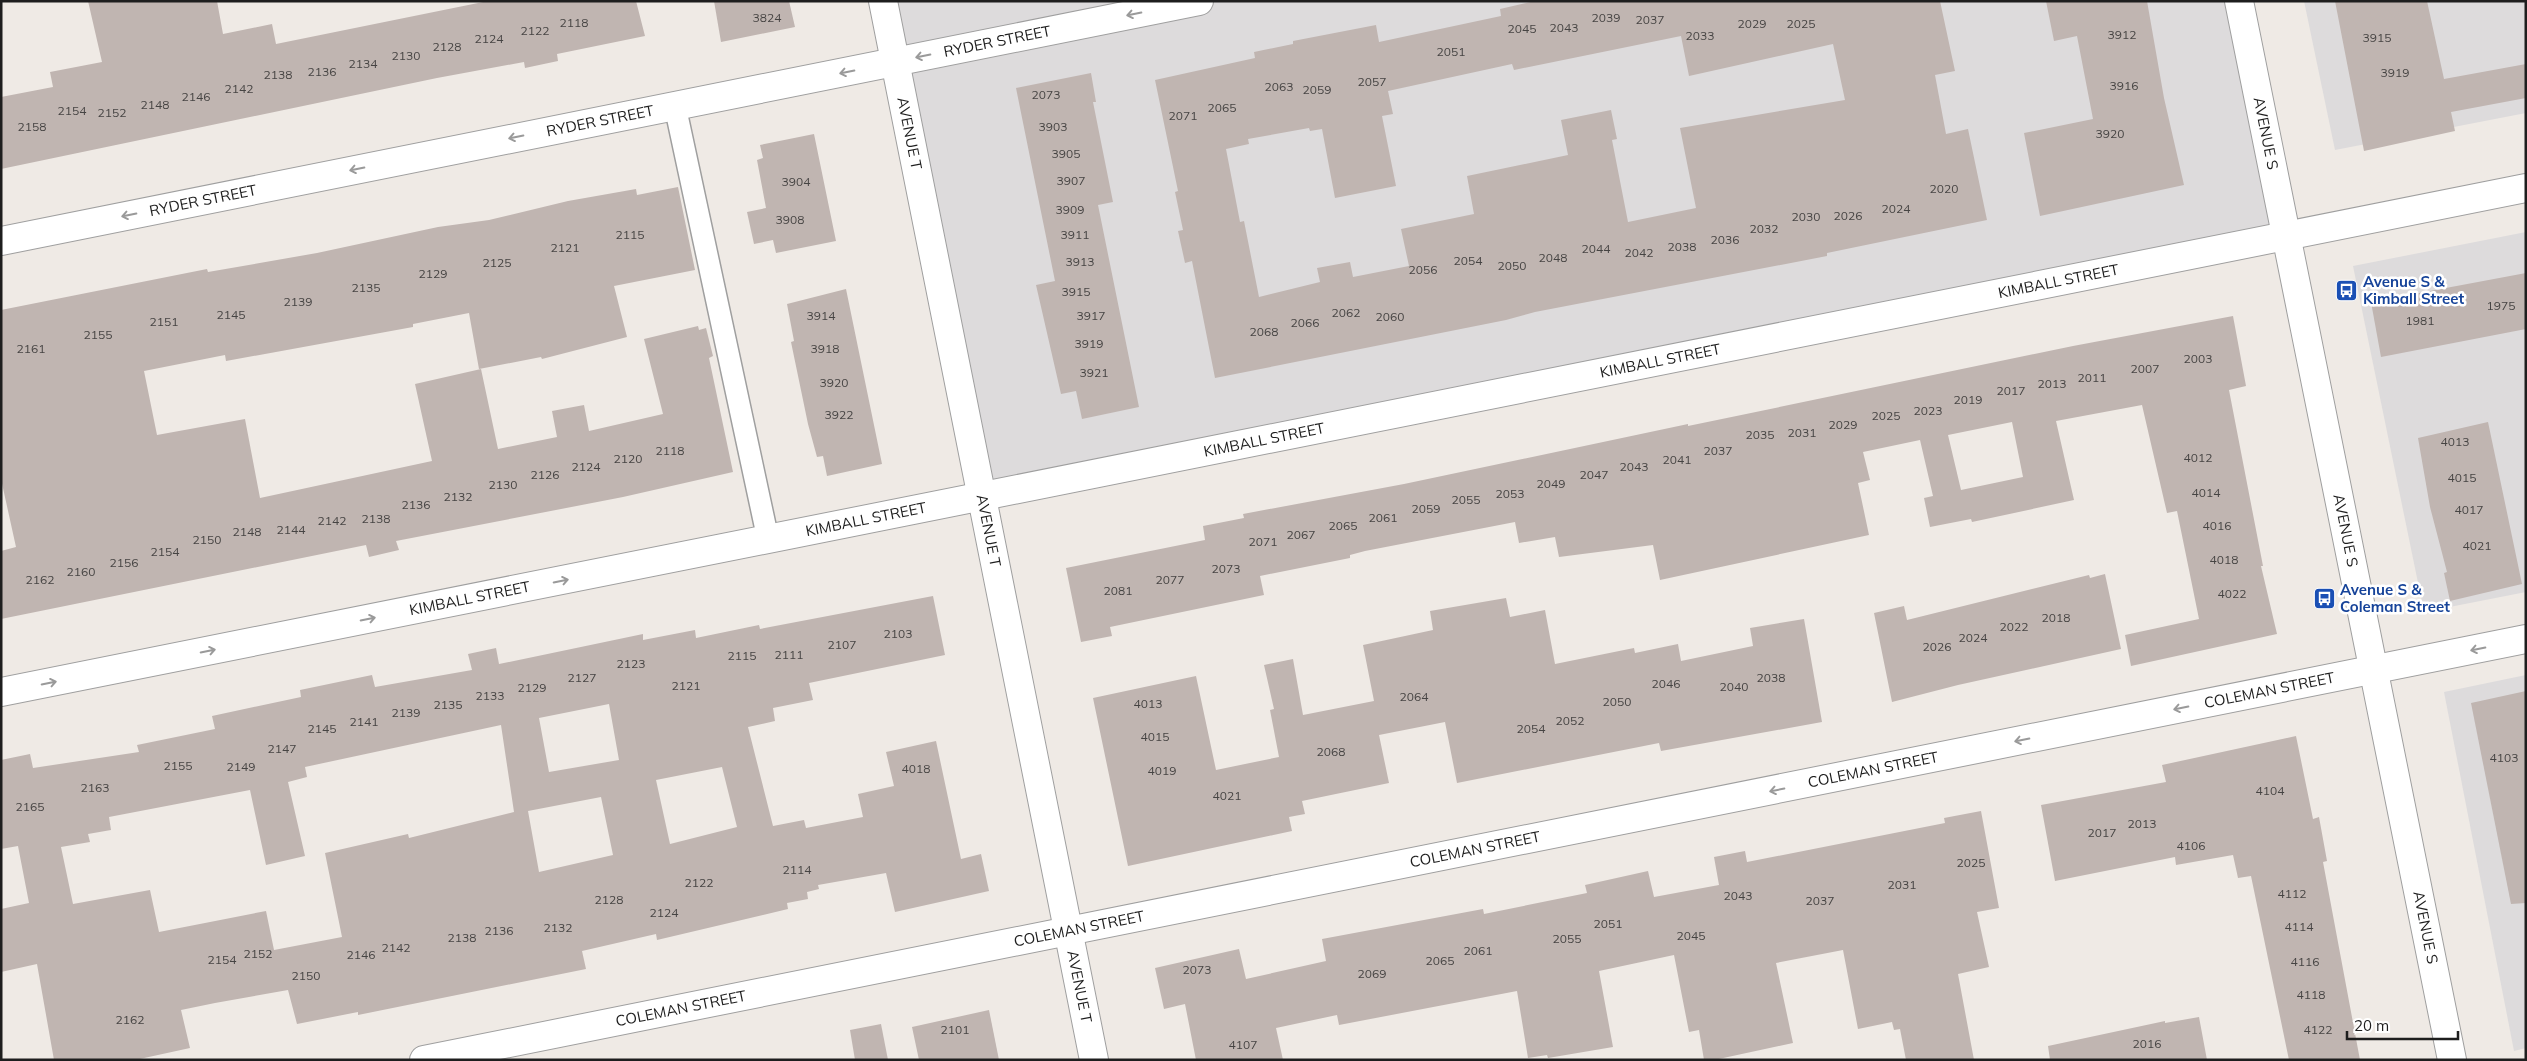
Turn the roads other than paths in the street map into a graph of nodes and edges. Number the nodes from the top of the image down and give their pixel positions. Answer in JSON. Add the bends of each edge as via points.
{"nodes":[{"id":1,"x":883,"y":1,"type":"edge"},
{"id":2,"x":1199,"y":1,"type":"edge"},
{"id":3,"x":2239,"y":1,"type":"edge"},
{"id":4,"x":895,"y":62,"type":"junction"},
{"id":5,"x":675,"y":106,"type":"junction"},
{"id":6,"x":2526,"y":188,"type":"edge"},
{"id":7,"x":2286,"y":236,"type":"junction"},
{"id":8,"x":1,"y":240,"type":"edge"},
{"id":9,"x":982,"y":497,"type":"junction"},
{"id":10,"x":768,"y":539,"type":"junction"},
{"id":11,"x":2526,"y":639,"type":"edge"},
{"id":12,"x":2373,"y":670,"type":"junction"},
{"id":13,"x":1,"y":692,"type":"edge"},
{"id":14,"x":1069,"y":932,"type":"junction"},
{"id":15,"x":424,"y":1060,"type":"edge"},
{"id":16,"x":1094,"y":1060,"type":"edge"},
{"id":17,"x":2452,"y":1060,"type":"edge"}],
"edges":[{"from":1,"to":4,"type":"street","name":"AVENUE T"},
{"from":2,"to":4,"type":"street","name":"RYDER STREET","one_way":true},
{"from":3,"to":7,"type":"street","name":"AVENUE S"},
{"from":4,"to":5,"type":"street","name":"RYDER STREET","one_way":true},
{"from":4,"to":9,"type":"street","name":"AVENUE T"},
{"from":5,"to":8,"type":"street","name":"RYDER STREET","one_way":true},
{"from":5,"to":10,"type":"lane"},
{"from":6,"to":7,"type":"street","name":"KIMBALL STREET"},
{"from":7,"to":9,"type":"street","name":"KIMBALL STREET"},
{"from":7,"to":12,"type":"street","name":"AVENUE S"},
{"from":9,"to":10,"type":"street","name":"KIMBALL STREET"},
{"from":9,"to":14,"type":"street","name":"AVENUE T"},
{"from":13,"to":10,"type":"street","name":"KIMBALL STREET","one_way":true},
{"from":11,"to":12,"type":"street","name":"COLEMAN STREET","one_way":true},
{"from":12,"to":14,"type":"street","name":"COLEMAN STREET","one_way":true},
{"from":12,"to":17,"type":"street","name":"AVENUE S"},
{"from":14,"to":15,"type":"street","name":"COLEMAN STREET"},
{"from":14,"to":16,"type":"street","name":"AVENUE T"}]}
